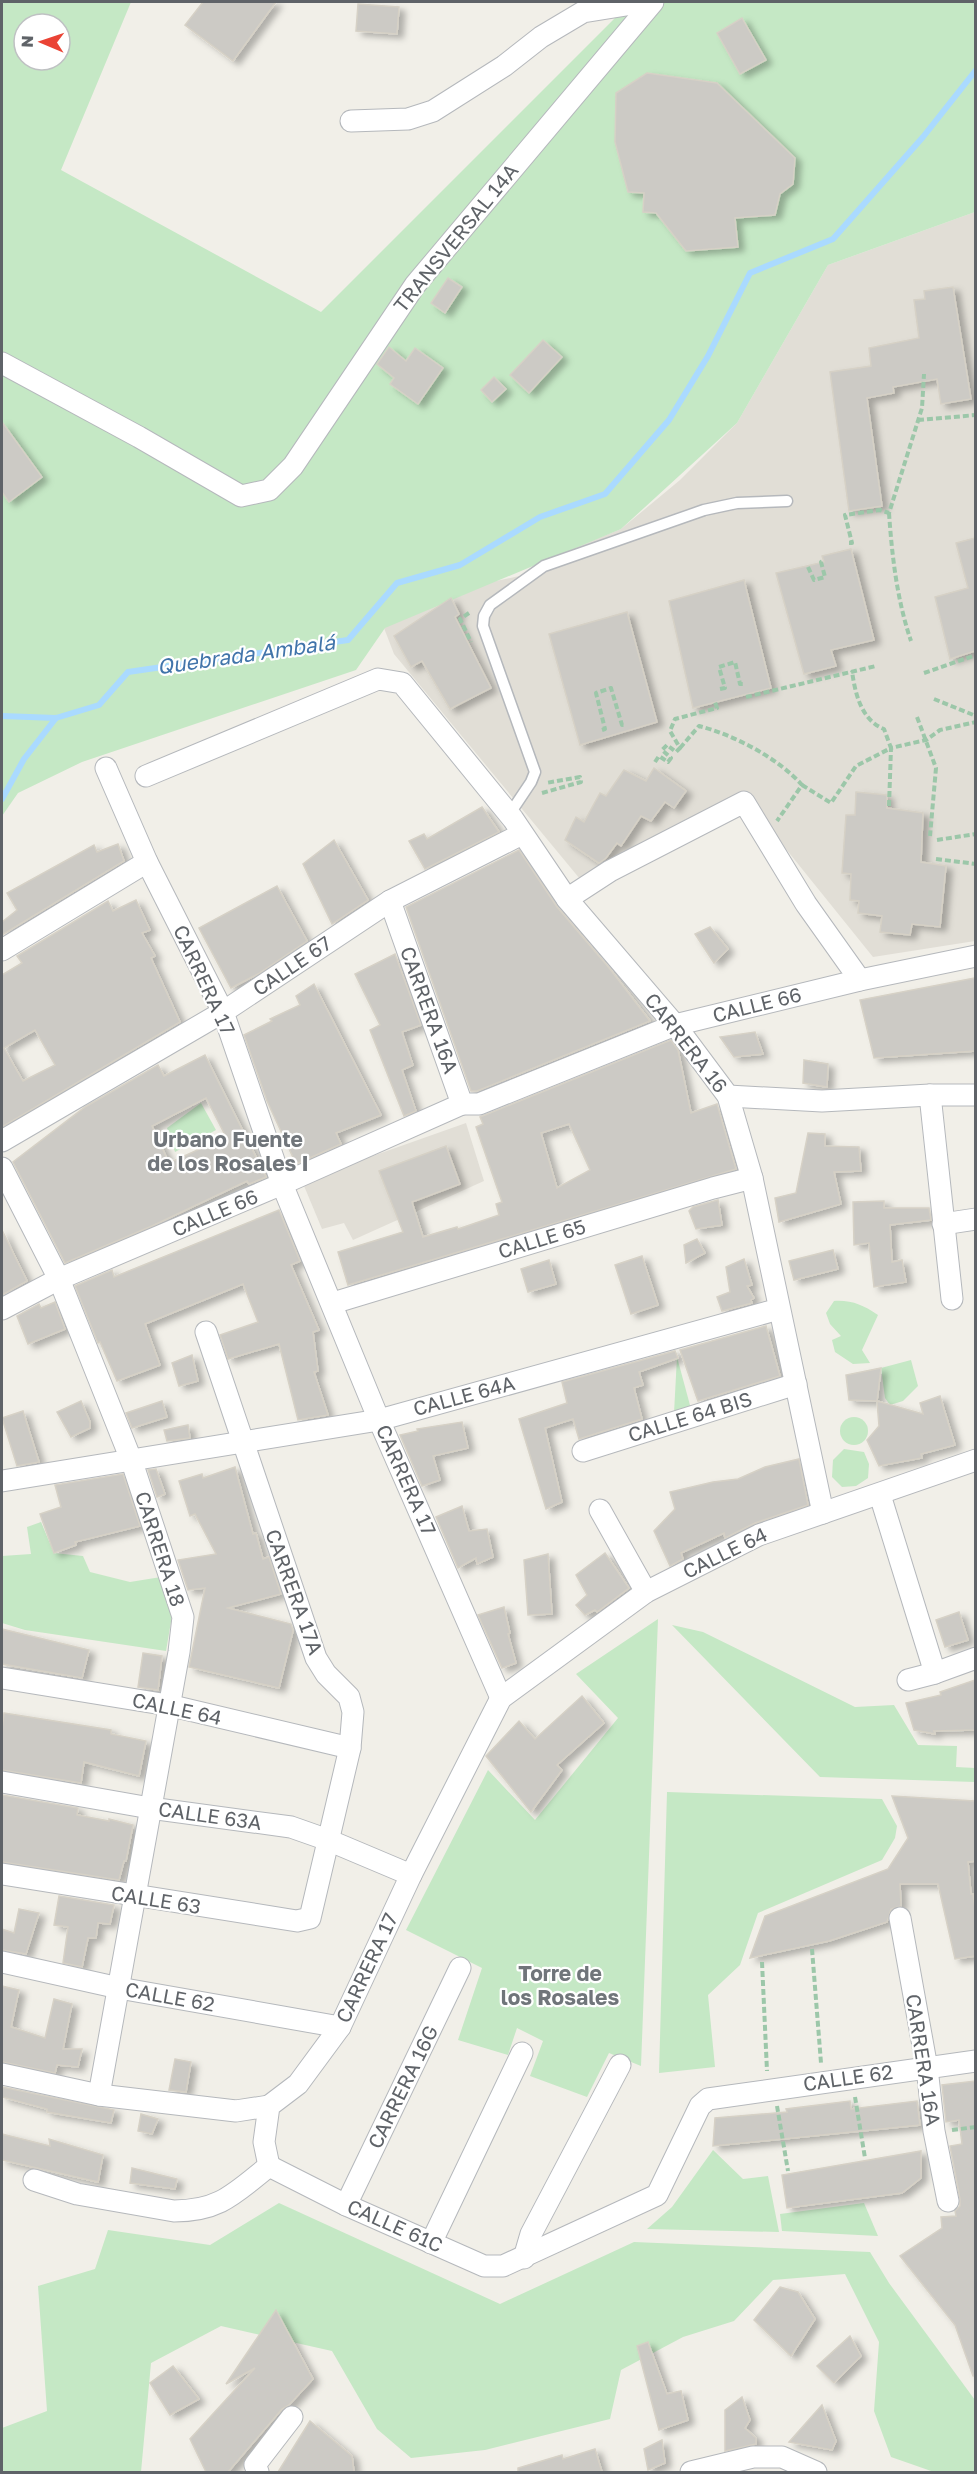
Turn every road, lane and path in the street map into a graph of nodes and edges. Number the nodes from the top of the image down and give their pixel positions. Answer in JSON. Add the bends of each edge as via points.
{"nodes":[{"id":1,"x":645,"y":2,"type":"edge"},
{"id":2,"x":652,"y":2,"type":"edge"},
{"id":3,"x":351,"y":121,"type":"dead end"},
{"id":4,"x":2,"y":363,"type":"edge"},
{"id":5,"x":924,"y":374,"type":"dead end"},
{"id":6,"x":975,"y":414,"type":"edge"},
{"id":7,"x":918,"y":420,"type":"junction"},
{"id":8,"x":786,"y":501,"type":"dead end"},
{"id":9,"x":891,"y":504,"type":"junction"},
{"id":10,"x":880,"y":510,"type":"junction"},
{"id":11,"x":889,"y":513,"type":"junction"},
{"id":12,"x":849,"y":543,"type":"dead end"},
{"id":13,"x":824,"y":561,"type":"dead end"},
{"id":14,"x":808,"y":567,"type":"dead end"},
{"id":15,"x":911,"y":641,"type":"dead end"},
{"id":16,"x":975,"y":655,"type":"edge"},
{"id":17,"x":876,"y":666,"type":"dead end"},
{"id":18,"x":852,"y":671,"type":"junction"},
{"id":19,"x":924,"y":673,"type":"dead end"},
{"id":20,"x":743,"y":684,"type":"dead end"},
{"id":21,"x":720,"y":688,"type":"dead end"},
{"id":22,"x":746,"y":697,"type":"dead end"},
{"id":23,"x":934,"y":699,"type":"dead end"},
{"id":24,"x":715,"y":702,"type":"dead end"},
{"id":25,"x":975,"y":716,"type":"edge"},
{"id":26,"x":917,"y":717,"type":"dead end"},
{"id":27,"x":975,"y":722,"type":"edge"},
{"id":28,"x":626,"y":724,"type":"dead end"},
{"id":29,"x":603,"y":730,"type":"dead end"},
{"id":30,"x":926,"y":740,"type":"junction"},
{"id":31,"x":680,"y":748,"type":"junction"},
{"id":32,"x":891,"y":748,"type":"junction"},
{"id":33,"x":656,"y":762,"type":"dead end"},
{"id":34,"x":106,"y":768,"type":"dead end"},
{"id":35,"x":146,"y":776,"type":"dead end"},
{"id":36,"x":551,"y":776,"type":"dead end"},
{"id":37,"x":802,"y":785,"type":"junction"},
{"id":38,"x":535,"y":795,"type":"dead end"},
{"id":39,"x":889,"y":806,"type":"dead end"},
{"id":40,"x":509,"y":815,"type":"junction"},
{"id":41,"x":771,"y":830,"type":"dead end"},
{"id":42,"x":522,"y":834,"type":"junction"},
{"id":43,"x":975,"y":834,"type":"edge"},
{"id":44,"x":930,"y":836,"type":"dead end"},
{"id":45,"x":937,"y":840,"type":"dead end"},
{"id":46,"x":936,"y":859,"type":"dead end"},
{"id":47,"x":147,"y":862,"type":"junction"},
{"id":48,"x":975,"y":864,"type":"edge"},
{"id":49,"x":567,"y":899,"type":"junction"},
{"id":50,"x":390,"y":901,"type":"junction"},
{"id":51,"x":2,"y":950,"type":"edge"},
{"id":52,"x":975,"y":956,"type":"edge"},
{"id":53,"x":860,"y":980,"type":"junction"},
{"id":54,"x":223,"y":1012,"type":"junction"},
{"id":55,"x":675,"y":1024,"type":"junction"},
{"id":56,"x":930,"y":1095,"type":"junction"},
{"id":57,"x":975,"y":1095,"type":"edge"},
{"id":58,"x":728,"y":1096,"type":"junction"},
{"id":59,"x":471,"y":1104,"type":"junction"},
{"id":60,"x":2,"y":1141,"type":"edge"},
{"id":61,"x":2,"y":1168,"type":"edge"},
{"id":62,"x":752,"y":1178,"type":"junction"},
{"id":63,"x":282,"y":1184,"type":"junction"},
{"id":64,"x":975,"y":1219,"type":"edge"},
{"id":65,"x":943,"y":1224,"type":"junction"},
{"id":66,"x":59,"y":1279,"type":"junction"},
{"id":67,"x":952,"y":1299,"type":"dead end"},
{"id":68,"x":333,"y":1303,"type":"junction"},
{"id":69,"x":2,"y":1309,"type":"edge"},
{"id":70,"x":779,"y":1310,"type":"junction"},
{"id":71,"x":206,"y":1332,"type":"dead end"},
{"id":72,"x":796,"y":1384,"type":"junction"},
{"id":73,"x":379,"y":1420,"type":"junction"},
{"id":74,"x":242,"y":1443,"type":"junction"},
{"id":75,"x":583,"y":1451,"type":"dead end"},
{"id":76,"x":975,"y":1460,"type":"edge"},
{"id":77,"x":132,"y":1462,"type":"junction"},
{"id":78,"x":2,"y":1481,"type":"edge"},
{"id":79,"x":880,"y":1495,"type":"junction"},
{"id":80,"x":600,"y":1509,"type":"dead end"},
{"id":81,"x":823,"y":1513,"type":"junction"},
{"id":82,"x":646,"y":1592,"type":"junction"},
{"id":83,"x":975,"y":1658,"type":"edge"},
{"id":84,"x":935,"y":1673,"type":"junction"},
{"id":85,"x":2,"y":1678,"type":"edge"},
{"id":86,"x":908,"y":1680,"type":"dead end"},
{"id":87,"x":501,"y":1698,"type":"junction"},
{"id":88,"x":168,"y":1705,"type":"junction"},
{"id":89,"x":350,"y":1748,"type":"junction"},
{"id":90,"x":2,"y":1782,"type":"edge"},
{"id":91,"x":150,"y":1808,"type":"junction"},
{"id":92,"x":328,"y":1840,"type":"junction"},
{"id":93,"x":2,"y":1875,"type":"edge"},
{"id":94,"x":411,"y":1875,"type":"junction"},
{"id":95,"x":135,"y":1897,"type":"junction"},
{"id":96,"x":310,"y":1918,"type":"joint"},
{"id":97,"x":900,"y":1918,"type":"dead end"},
{"id":98,"x":812,"y":1949,"type":"dead end"},
{"id":99,"x":2,"y":1962,"type":"edge"},
{"id":100,"x":762,"y":1962,"type":"dead end"},
{"id":101,"x":460,"y":1968,"type":"dead end"},
{"id":102,"x":119,"y":1988,"type":"junction"},
{"id":103,"x":340,"y":2027,"type":"junction"},
{"id":104,"x":522,"y":2053,"type":"dead end"},
{"id":105,"x":975,"y":2061,"type":"edge"},
{"id":106,"x":620,"y":2065,"type":"dead end"},
{"id":107,"x":927,"y":2068,"type":"junction"},
{"id":108,"x":2,"y":2073,"type":"edge"},
{"id":109,"x":852,"y":2078,"type":"junction"},
{"id":110,"x":822,"y":2082,"type":"junction"},
{"id":111,"x":771,"y":2089,"type":"junction"},
{"id":112,"x":99,"y":2095,"type":"junction"},
{"id":113,"x":269,"y":2106,"type":"junction"},
{"id":114,"x":865,"y":2158,"type":"dead end"},
{"id":115,"x":269,"y":2166,"type":"junction"},
{"id":116,"x":788,"y":2171,"type":"dead end"},
{"id":117,"x":34,"y":2180,"type":"dead end"},
{"id":118,"x":657,"y":2195,"type":"joint"},
{"id":119,"x":948,"y":2201,"type":"dead end"},
{"id":120,"x":346,"y":2205,"type":"junction"},
{"id":121,"x":431,"y":2243,"type":"junction"},
{"id":122,"x":524,"y":2258,"type":"junction"},
{"id":123,"x":292,"y":2417,"type":"dead end"},
{"id":124,"x":257,"y":2469,"type":"edge"},
{"id":125,"x":691,"y":2472,"type":"edge"},
{"id":126,"x":816,"y":2472,"type":"edge"}],
"edges":[{"from":1,"to":3,"type":"street","via":[[583,12],[433,111],[385,122]]},
{"from":2,"to":4,"type":"street","name":"TRANSVERSAL 14A","via":[[415,285],[293,466],[269,490],[241,496]]},
{"from":5,"to":7,"type":"path"},
{"from":6,"to":7,"type":"path"},
{"from":7,"to":9,"type":"path"},
{"from":8,"to":40,"type":"lane","via":[[737,502],[608,543],[544,566],[490,606],[483,626],[535,772]]},
{"from":9,"to":10,"type":"path"},
{"from":9,"to":11,"type":"path"},
{"from":10,"to":11,"type":"path"},
{"from":10,"to":12,"type":"path","via":[[845,515]]},
{"from":11,"to":15,"type":"path","via":[[894,566]]},
{"from":13,"to":14,"type":"path","via":[[821,562],[825,577],[814,580]]},
{"from":16,"to":19,"type":"path"},
{"from":17,"to":18,"type":"path"},
{"from":18,"to":22,"type":"path"},
{"from":18,"to":32,"type":"path","via":[[855,695],[873,725],[884,729]]},
{"from":20,"to":21,"type":"path","via":[[735,662],[719,667],[725,688]]},
{"from":23,"to":25,"type":"path"},
{"from":24,"to":31,"type":"path","via":[[717,708],[675,719],[670,730]]},
{"from":26,"to":30,"type":"path"},
{"from":27,"to":30,"type":"path","via":[[940,730]]},
{"from":28,"to":29,"type":"path","via":[[622,725],[611,688],[596,693],[606,729]]},
{"from":30,"to":32,"type":"path"},
{"from":30,"to":44,"type":"path","via":[[936,768]]},
{"from":31,"to":33,"type":"path","via":[[676,752],[667,745],[662,750],[671,758],[668,762],[659,756]]},
{"from":31,"to":37,"type":"path","via":[[699,726],[724,732],[789,770]]},
{"from":32,"to":37,"type":"path","via":[[856,766],[831,803]]},
{"from":32,"to":39,"type":"path"},
{"from":34,"to":47,"type":"street","name":"CARRERA 17"},
{"from":35,"to":40,"type":"street","name":"CARRERA 16","via":[[378,679],[402,683]]},
{"from":36,"to":38,"type":"path","via":[[546,783],[580,777],[581,782]]},
{"from":37,"to":41,"type":"path"},
{"from":40,"to":42,"type":"street","name":"CARRERA 16"},
{"from":42,"to":49,"type":"street","name":"CARRERA 16"},
{"from":42,"to":50,"type":"street","name":"CALLE 67"},
{"from":43,"to":45,"type":"path"},
{"from":46,"to":48,"type":"path"},
{"from":47,"to":51,"type":"street"},
{"from":47,"to":54,"type":"street","name":"CARRERA 17"},
{"from":49,"to":53,"type":"street","via":[[610,871],[744,802],[806,904]]},
{"from":49,"to":55,"type":"street","name":"CARRERA 16"},
{"from":50,"to":54,"type":"street","name":"CALLE 67"},
{"from":50,"to":59,"type":"street","name":"CARRERA 16A"},
{"from":52,"to":53,"type":"street","name":"CALLE 66"},
{"from":53,"to":55,"type":"street","name":"CALLE 66"},
{"from":54,"to":60,"type":"street","name":"CALLE 67"},
{"from":54,"to":63,"type":"street","name":"CARRERA 17"},
{"from":55,"to":58,"type":"street","name":"CARRERA 16"},
{"from":55,"to":59,"type":"street","name":"CALLE 66"},
{"from":56,"to":57,"type":"street"},
{"from":56,"to":58,"type":"street","via":[[822,1101]]},
{"from":56,"to":65,"type":"street"},
{"from":58,"to":62,"type":"street","name":"CARRERA 16"},
{"from":59,"to":63,"type":"street","name":"CALLE 66"},
{"from":61,"to":66,"type":"street","name":"CARRERA 18"},
{"from":62,"to":68,"type":"street","name":"CALLE 65"},
{"from":62,"to":70,"type":"street","name":"CARRERA 16"},
{"from":63,"to":66,"type":"street","name":"CALLE 66"},
{"from":63,"to":68,"type":"street","name":"CARRERA 17"},
{"from":64,"to":65,"type":"street"},
{"from":65,"to":67,"type":"street"},
{"from":66,"to":69,"type":"street","name":"CALLE 66"},
{"from":66,"to":77,"type":"street","name":"CARRERA 18"},
{"from":68,"to":73,"type":"street","name":"CARRERA 17"},
{"from":70,"to":72,"type":"street","name":"CARRERA 16"},
{"from":70,"to":73,"type":"street","name":"CALLE 64A"},
{"from":71,"to":74,"type":"street","name":"CARRERA 17A"},
{"from":72,"to":75,"type":"street","name":"CALLE 64 BIS"},
{"from":72,"to":81,"type":"street","name":"CARRERA 16"},
{"from":73,"to":74,"type":"street","name":"CALLE 64A"},
{"from":73,"to":87,"type":"street","name":"CARRERA 17"},
{"from":74,"to":77,"type":"street","name":"CALLE 64A"},
{"from":74,"to":89,"type":"street","name":"CARRERA 17A","via":[[316,1658],[349,1696],[353,1712]]},
{"from":76,"to":79,"type":"street","name":"CALLE 64"},
{"from":77,"to":78,"type":"street","name":"CALLE 64A"},
{"from":77,"to":88,"type":"street","name":"CARRERA 18","via":[[183,1617]]},
{"from":79,"to":81,"type":"street","name":"CALLE 64"},
{"from":79,"to":84,"type":"street"},
{"from":80,"to":82,"type":"street"},
{"from":81,"to":82,"type":"street","name":"CALLE 64","via":[[759,1535]]},
{"from":82,"to":87,"type":"street","name":"CALLE 64"},
{"from":83,"to":84,"type":"street"},
{"from":84,"to":86,"type":"street"},
{"from":85,"to":88,"type":"street","name":"CALLE 64"},
{"from":87,"to":94,"type":"street","name":"CARRERA 17"},
{"from":88,"to":89,"type":"street","name":"CALLE 64"},
{"from":88,"to":91,"type":"street","name":"CARRERA 18"},
{"from":89,"to":92,"type":"street","name":"CARRERA 17A"},
{"from":90,"to":91,"type":"street","name":"CALLE 63A"},
{"from":91,"to":92,"type":"street","name":"CALLE 63A","via":[[291,1827]]},
{"from":91,"to":95,"type":"street","name":"CARRERA 18"},
{"from":92,"to":94,"type":"street","name":"CALLE 63A"},
{"from":92,"to":96,"type":"street","name":"CARRERA 17A"},
{"from":93,"to":95,"type":"street","name":"CALLE 63"},
{"from":94,"to":103,"type":"street","name":"CARRERA 17"},
{"from":95,"to":96,"type":"street","name":"CALLE 63","via":[[297,1921]]},
{"from":95,"to":102,"type":"street","name":"CARRERA 18"},
{"from":97,"to":107,"type":"street","name":"CARRERA 16A"},
{"from":98,"to":110,"type":"path"},
{"from":99,"to":102,"type":"street","name":"CALLE 62"},
{"from":100,"to":111,"type":"path"},
{"from":101,"to":120,"type":"street","name":"CARRERA 16G"},
{"from":102,"to":103,"type":"street","name":"CALLE 62"},
{"from":102,"to":112,"type":"street","name":"CARRERA 18"},
{"from":103,"to":113,"type":"street","name":"CARRERA 17","via":[[298,2084]]},
{"from":104,"to":121,"type":"street"},
{"from":105,"to":107,"type":"street","name":"CALLE 62"},
{"from":106,"to":122,"type":"street","via":[[531,2234]]},
{"from":107,"to":109,"type":"street","name":"CALLE 62"},
{"from":107,"to":119,"type":"street","name":"CARRERA 16A","via":[[934,2132]]},
{"from":108,"to":112,"type":"street"},
{"from":109,"to":110,"type":"street","name":"CALLE 62"},
{"from":109,"to":114,"type":"path"},
{"from":110,"to":111,"type":"street","name":"CALLE 62"},
{"from":111,"to":116,"type":"path"},
{"from":111,"to":118,"type":"street","name":"CALLE 62","via":[[708,2099],[700,2106]]},
{"from":112,"to":113,"type":"street","via":[[236,2111]]},
{"from":113,"to":115,"type":"street","via":[[264,2142]]},
{"from":115,"to":117,"type":"street","via":[[223,2202],[189,2211],[77,2194]]},
{"from":115,"to":120,"type":"street","name":"CALLE 61C"},
{"from":118,"to":122,"type":"street","name":"CALLE 61C"},
{"from":120,"to":121,"type":"street","name":"CALLE 61C"},
{"from":121,"to":122,"type":"street","name":"CALLE 61C","via":[[484,2266],[503,2266]]},
{"from":123,"to":124,"type":"street"},
{"from":125,"to":126,"type":"street","via":[[753,2457],[782,2457]]}]}
